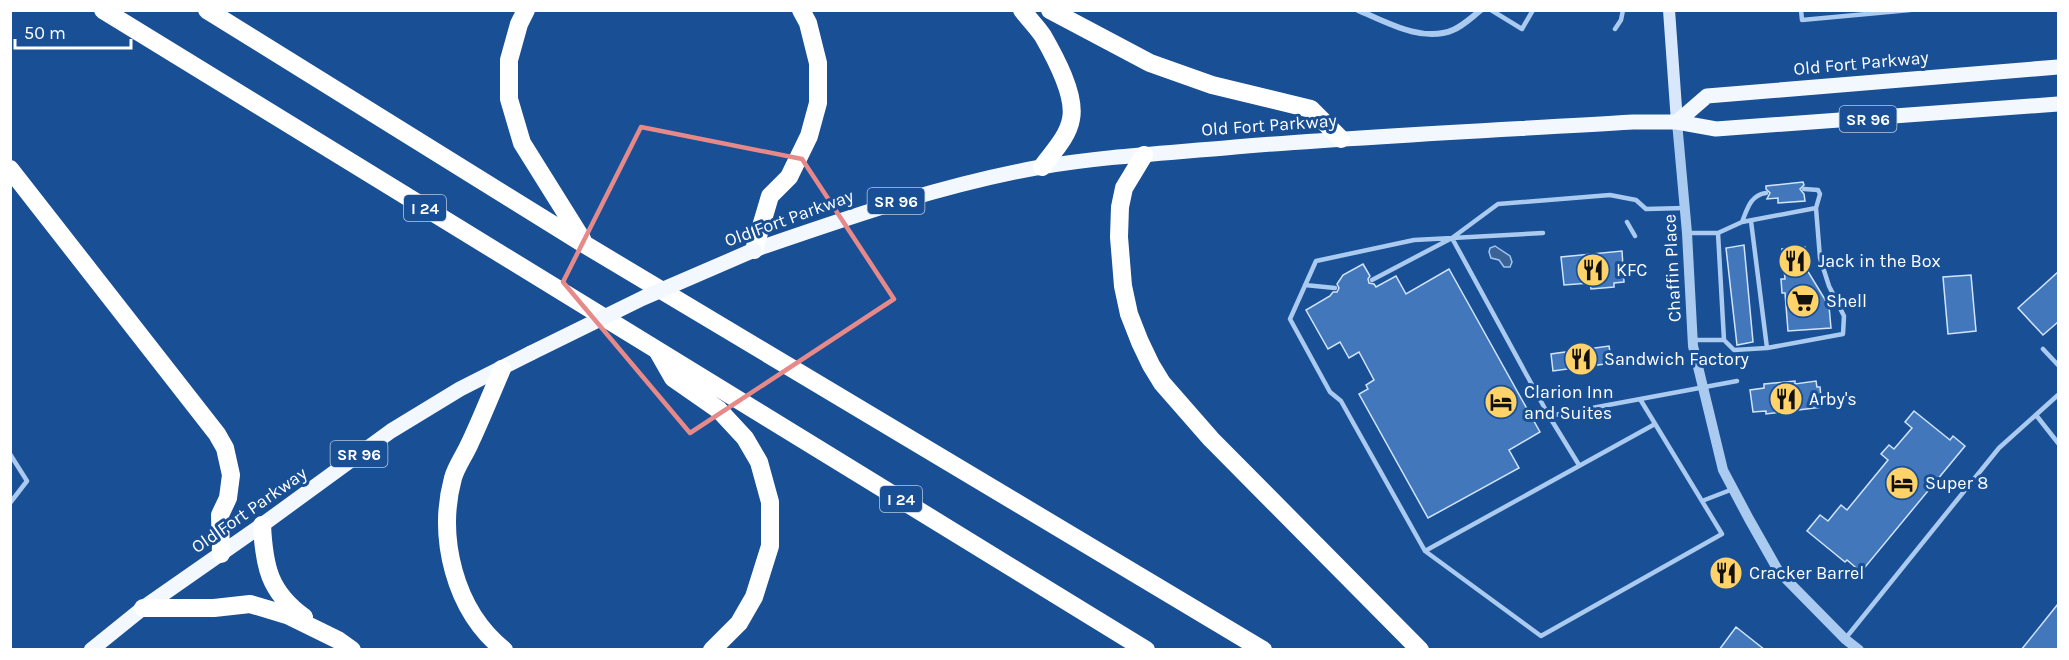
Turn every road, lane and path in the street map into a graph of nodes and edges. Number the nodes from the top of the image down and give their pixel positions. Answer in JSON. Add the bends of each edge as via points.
{"nodes":[{"id":1,"x":103,"y":10,"type":"edge"},
{"id":2,"x":207,"y":10,"type":"edge"},
{"id":3,"x":526,"y":10,"type":"edge"},
{"id":4,"x":801,"y":10,"type":"edge"},
{"id":5,"x":1022,"y":10,"type":"edge"},
{"id":6,"x":1050,"y":10,"type":"edge"},
{"id":7,"x":1358,"y":10,"type":"edge"},
{"id":8,"x":1481,"y":10,"type":"edge"},
{"id":9,"x":1491,"y":10,"type":"edge"},
{"id":10,"x":1533,"y":10,"type":"edge"},
{"id":11,"x":1623,"y":10,"type":"edge"},
{"id":12,"x":1669,"y":10,"type":"edge"},
{"id":13,"x":1801,"y":10,"type":"edge"},
{"id":14,"x":1911,"y":10,"type":"edge"},
{"id":15,"x":1858,"y":13,"type":"edge"},
{"id":16,"x":1615,"y":29,"type":"dead end"},
{"id":17,"x":2058,"y":67,"type":"edge"},
{"id":18,"x":2058,"y":105,"type":"edge"},
{"id":19,"x":1677,"y":122,"type":"junction"},
{"id":20,"x":1341,"y":139,"type":"junction"},
{"id":21,"x":1144,"y":155,"type":"junction"},
{"id":22,"x":1042,"y":167,"type":"junction"},
{"id":23,"x":10,"y":169,"type":"edge"},
{"id":24,"x":1804,"y":189,"type":"dead end"},
{"id":25,"x":1766,"y":193,"type":"dead end"},
{"id":26,"x":1685,"y":208,"type":"junction"},
{"id":27,"x":1816,"y":208,"type":"junction"},
{"id":28,"x":1751,"y":221,"type":"junction"},
{"id":29,"x":1627,"y":222,"type":"dead end"},
{"id":30,"x":1742,"y":222,"type":"junction"},
{"id":31,"x":1543,"y":233,"type":"dead end"},
{"id":32,"x":1687,"y":233,"type":"junction"},
{"id":33,"x":1718,"y":233,"type":"junction"},
{"id":34,"x":1635,"y":236,"type":"dead end"},
{"id":35,"x":1452,"y":238,"type":"junction"},
{"id":36,"x":584,"y":244,"type":"junction"},
{"id":37,"x":754,"y":250,"type":"junction"},
{"id":38,"x":1372,"y":280,"type":"dead end"},
{"id":39,"x":1305,"y":285,"type":"junction"},
{"id":40,"x":1335,"y":288,"type":"dead end"},
{"id":41,"x":1693,"y":340,"type":"junction"},
{"id":42,"x":1724,"y":340,"type":"junction"},
{"id":43,"x":656,"y":348,"type":"junction"},
{"id":44,"x":1767,"y":348,"type":"junction"},
{"id":45,"x":2043,"y":349,"type":"dead end"},
{"id":46,"x":2058,"y":365,"type":"edge"},
{"id":47,"x":502,"y":369,"type":"junction"},
{"id":48,"x":1737,"y":381,"type":"dead end"},
{"id":49,"x":1703,"y":387,"type":"junction"},
{"id":50,"x":2058,"y":395,"type":"edge"},
{"id":51,"x":1640,"y":399,"type":"junction"},
{"id":52,"x":2036,"y":415,"type":"junction"},
{"id":53,"x":1549,"y":416,"type":"junction"},
{"id":54,"x":1655,"y":424,"type":"junction"},
{"id":55,"x":2058,"y":443,"type":"edge"},
{"id":56,"x":10,"y":454,"type":"edge"},
{"id":57,"x":1580,"y":465,"type":"junction"},
{"id":58,"x":1733,"y":489,"type":"junction"},
{"id":59,"x":1702,"y":501,"type":"junction"},
{"id":60,"x":10,"y":503,"type":"edge"},
{"id":61,"x":262,"y":525,"type":"junction"},
{"id":62,"x":1425,"y":551,"type":"junction"},
{"id":63,"x":221,"y":554,"type":"junction"},
{"id":64,"x":143,"y":608,"type":"junction"},
{"id":65,"x":1845,"y":639,"type":"junction"},
{"id":66,"x":345,"y":645,"type":"edge"},
{"id":67,"x":92,"y":650,"type":"edge"},
{"id":68,"x":504,"y":650,"type":"edge"},
{"id":69,"x":712,"y":650,"type":"edge"},
{"id":70,"x":1146,"y":650,"type":"edge"},
{"id":71,"x":1263,"y":650,"type":"edge"},
{"id":72,"x":1420,"y":650,"type":"edge"},
{"id":73,"x":1859,"y":650,"type":"edge"}],
"edges":[{"from":1,"to":43,"type":"highway","number":"I 24"},
{"from":2,"to":36,"type":"highway"},
{"from":3,"to":36,"type":"highway","via":[[509,60],[509,99],[522,143]]},
{"from":4,"to":37,"type":"highway","via":[[819,63],[818,103],[809,136],[789,177],[770,196]]},
{"from":5,"to":22,"type":"highway","via":[[1042,34],[1071,103],[1071,120],[1064,138]]},
{"from":6,"to":20,"type":"highway","via":[[1150,63],[1212,85],[1311,109]]},
{"from":7,"to":8,"type":"street","via":[[1432,36],[1454,30]]},
{"from":9,"to":10,"type":"lane","via":[[1522,29]]},
{"from":11,"to":16,"type":"lane"},
{"from":12,"to":19,"type":"main road"},
{"from":13,"to":15,"type":"lane","via":[[1802,20]]},
{"from":14,"to":15,"type":"lane"},
{"from":17,"to":19,"type":"main road","name":"Old Fort Parkway","number":"SR 96","via":[[1707,96]]},
{"from":18,"to":19,"type":"main road","name":"Old Fort Parkway","number":"SR 96","via":[[1716,129]]},
{"from":19,"to":20,"type":"main road","name":"Old Fort Parkway","number":"SR 96"},
{"from":19,"to":26,"type":"street","name":"Chaffin Place"},
{"from":20,"to":21,"type":"main road","name":"Old Fort Parkway","number":"SR 96"},
{"from":21,"to":22,"type":"main road","name":"Old Fort Parkway","number":"SR 96"},
{"from":21,"to":72,"type":"highway","via":[[1124,188],[1119,237],[1130,314],[1151,365],[1176,401],[1211,439]]},
{"from":22,"to":37,"type":"main road","name":"Old Fort Parkway","number":"SR 96","via":[[889,203]]},
{"from":23,"to":63,"type":"highway","via":[[217,434],[231,475],[228,498],[220,515]]},
{"from":24,"to":27,"type":"lane","via":[[1818,190]]},
{"from":25,"to":30,"type":"lane","via":[[1752,200]]},
{"from":26,"to":32,"type":"street","name":"Chaffin Place"},
{"from":26,"to":35,"type":"lane","via":[[1646,209],[1636,200],[1610,195],[1498,204]]},
{"from":27,"to":28,"type":"lane"},
{"from":27,"to":44,"type":"lane","via":[[1820,258],[1844,316],[1843,334]]},
{"from":28,"to":30,"type":"lane"},
{"from":28,"to":44,"type":"lane"},
{"from":29,"to":34,"type":"lane"},
{"from":30,"to":33,"type":"lane"},
{"from":31,"to":35,"type":"lane"},
{"from":32,"to":33,"type":"lane"},
{"from":32,"to":41,"type":"street","name":"Chaffin Place"},
{"from":33,"to":42,"type":"lane"},
{"from":35,"to":38,"type":"lane"},
{"from":35,"to":39,"type":"lane","via":[[1414,240],[1316,261]]},
{"from":35,"to":53,"type":"lane"},
{"from":36,"to":71,"type":"highway"},
{"from":37,"to":47,"type":"main road","name":"Old Fort Parkway","number":"SR 96","bridge":true,"via":[[643,298]]},
{"from":39,"to":40,"type":"lane"},
{"from":39,"to":62,"type":"lane","via":[[1290,319]]},
{"from":41,"to":42,"type":"lane"},
{"from":41,"to":49,"type":"street","name":"Chaffin Place"},
{"from":42,"to":44,"type":"lane","via":[[1734,350]]},
{"from":43,"to":69,"type":"highway","via":[[673,378],[719,410],[746,438],[759,462],[770,502],[770,546],[754,597],[739,623]]},
{"from":43,"to":70,"type":"highway","number":"I 24"},
{"from":45,"to":46,"type":"lane"},
{"from":47,"to":61,"type":"main road","name":"Old Fort Parkway","number":"SR 96","via":[[460,389],[391,431]]},
{"from":47,"to":68,"type":"highway","via":[[454,476],[447,508],[448,546],[457,583],[476,621]]},
{"from":48,"to":49,"type":"lane"},
{"from":49,"to":51,"type":"lane"},
{"from":49,"to":58,"type":"street","name":"Chaffin Place","via":[[1724,470]]},
{"from":50,"to":52,"type":"lane"},
{"from":51,"to":53,"type":"lane"},
{"from":51,"to":54,"type":"lane"},
{"from":52,"to":55,"type":"lane"},
{"from":52,"to":65,"type":"lane","via":[[1999,448]]},
{"from":53,"to":57,"type":"lane"},
{"from":54,"to":57,"type":"lane"},
{"from":54,"to":59,"type":"lane"},
{"from":56,"to":60,"type":"lane","via":[[27,481]]},
{"from":57,"to":62,"type":"lane"},
{"from":58,"to":59,"type":"lane"},
{"from":58,"to":65,"type":"street","name":"Chaffin Place","via":[[1779,572]]},
{"from":59,"to":62,"type":"lane","via":[[1722,534],[1541,636]]},
{"from":61,"to":63,"type":"main road","name":"Old Fort Parkway","number":"SR 96"},
{"from":61,"to":66,"type":"highway","via":[[270,580],[294,610]]},
{"from":63,"to":64,"type":"main road","name":"Old Fort Parkway","number":"SR 96"},
{"from":64,"to":66,"type":"highway","via":[[250,604],[287,615]]},
{"from":64,"to":67,"type":"main road","name":"Old Fort Parkway","number":"SR 96"},
{"from":65,"to":73,"type":"street","name":"Chaffin Place"}]}
